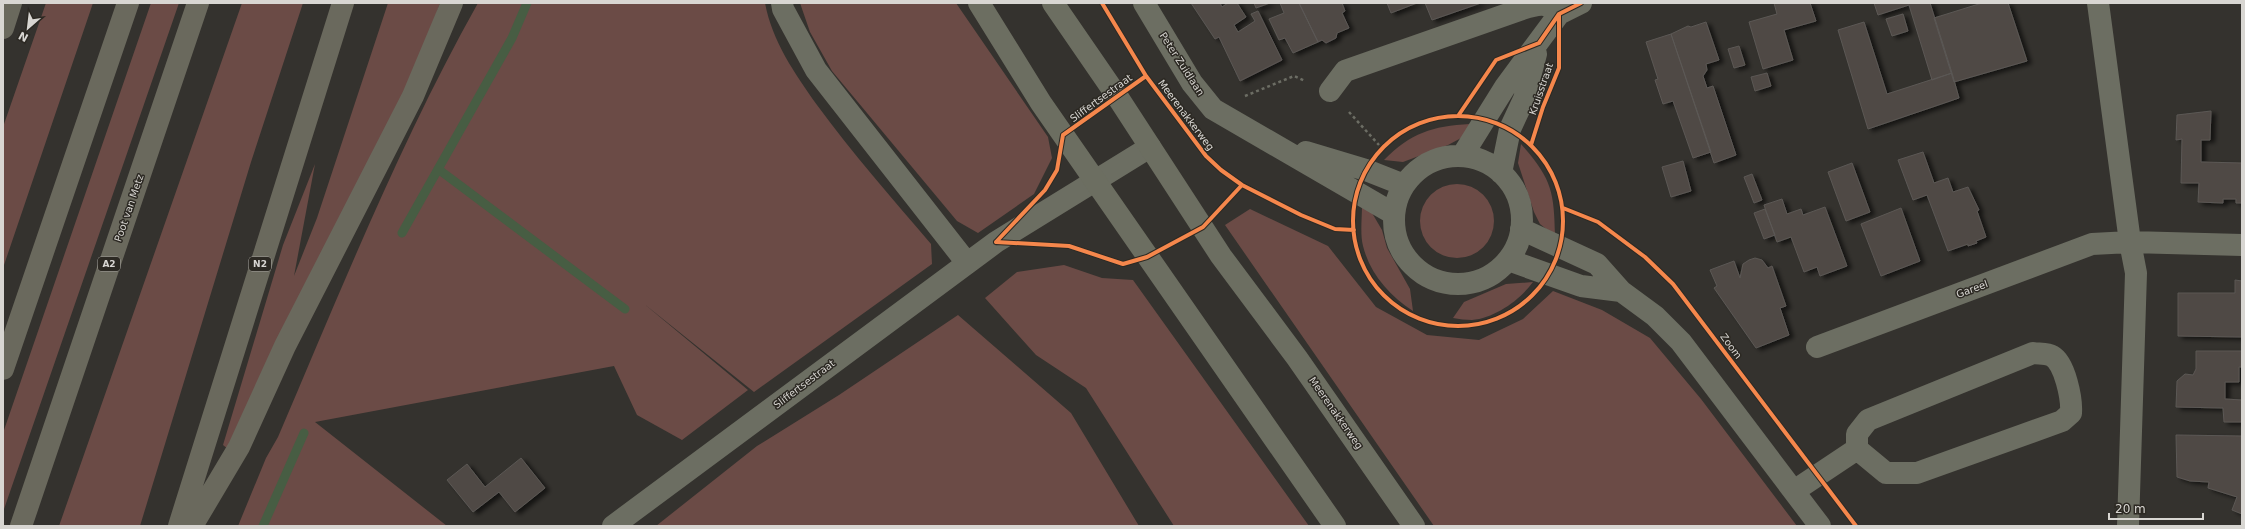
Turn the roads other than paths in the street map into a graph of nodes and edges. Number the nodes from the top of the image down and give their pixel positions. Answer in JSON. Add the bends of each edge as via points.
{"nodes":[{"id":1,"x":11,"y":3,"type":"edge"},
{"id":2,"x":128,"y":3,"type":"edge"},
{"id":3,"x":198,"y":3,"type":"edge"},
{"id":4,"x":343,"y":3,"type":"edge"},
{"id":5,"x":452,"y":3,"type":"edge"},
{"id":6,"x":782,"y":3,"type":"edge"},
{"id":7,"x":979,"y":3,"type":"edge"},
{"id":8,"x":1053,"y":3,"type":"edge"},
{"id":9,"x":1144,"y":3,"type":"edge"},
{"id":10,"x":1581,"y":3,"type":"edge"},
{"id":11,"x":2098,"y":3,"type":"edge"},
{"id":12,"x":1559,"y":14,"type":"junction"},
{"id":13,"x":3,"y":28,"type":"edge"},
{"id":14,"x":1539,"y":43,"type":"junction"},
{"id":15,"x":1330,"y":91,"type":"road end"},
{"id":16,"x":1270,"y":141,"type":"junction"},
{"id":17,"x":1150,"y":147,"type":"junction"},
{"id":18,"x":1462,"y":156,"type":"junction"},
{"id":19,"x":1501,"y":173,"type":"junction"},
{"id":20,"x":1096,"y":180,"type":"junction"},
{"id":21,"x":1404,"y":185,"type":"junction"},
{"id":22,"x":1394,"y":214,"type":"junction"},
{"id":23,"x":1521,"y":229,"type":"junction"},
{"id":24,"x":2130,"y":242,"type":"junction"},
{"id":25,"x":2242,"y":245,"type":"edge"},
{"id":26,"x":1508,"y":260,"type":"junction"},
{"id":27,"x":967,"y":263,"type":"junction"},
{"id":28,"x":1621,"y":291,"type":"junction"},
{"id":29,"x":1817,"y":347,"type":"dead end"},
{"id":30,"x":3,"y":369,"type":"edge"},
{"id":31,"x":1857,"y":449,"type":"junction"},
{"id":32,"x":1794,"y":491,"type":"junction"},
{"id":33,"x":21,"y":526,"type":"edge"},
{"id":34,"x":179,"y":526,"type":"edge"},
{"id":35,"x":192,"y":526,"type":"edge"},
{"id":36,"x":613,"y":526,"type":"edge"},
{"id":37,"x":1335,"y":526,"type":"edge"},
{"id":38,"x":1414,"y":526,"type":"edge"},
{"id":39,"x":1820,"y":526,"type":"edge"},
{"id":40,"x":2128,"y":526,"type":"edge"}],
"edges":[{"from":1,"to":13,"type":"highway"},
{"from":2,"to":30,"type":"highway"},
{"from":3,"to":33,"type":"highway","name":"Poot van Metz","number":"A2"},
{"from":4,"to":34,"type":"highway","number":"N2"},
{"from":5,"to":35,"type":"highway","via":[[412,96],[288,339],[239,447]]},
{"from":6,"to":27,"type":"street","via":[[816,70]]},
{"from":7,"to":20,"type":"main road","via":[[1041,103]]},
{"from":8,"to":17,"type":"main road","name":"Meerenakkerweg"},
{"from":9,"to":16,"type":"street","name":"Peter Zuidlaan","via":[[1192,83],[1213,109]]},
{"from":10,"to":12,"type":"street","name":"Kruisstraat"},
{"from":11,"to":24,"type":"street"},
{"from":12,"to":14,"type":"street","name":"Kruisstraat"},
{"from":12,"to":15,"type":"street","via":[[1553,7],[1545,4],[1538,3],[1522,8],[1345,71]]},
{"from":14,"to":18,"type":"street","name":"Kruisstraat","via":[[1505,87]]},
{"from":14,"to":19,"type":"street","name":"Kruisstraat","via":[[1524,99],[1510,129]]},
{"from":16,"to":21,"type":"street","name":"Peter Zuidlaan","via":[[1366,170]]},
{"from":16,"to":22,"type":"street","name":"Peter Zuidlaan"},
{"from":17,"to":20,"type":"street","name":"Sliffertsestraat"},
{"from":17,"to":38,"type":"main road","name":"Meerenakkerweg","via":[[1221,256],[1298,358]]},
{"from":18,"to":19,"type":"street","via":[[1483,161]]},
{"from":18,"to":21,"type":"street","via":[[1440,159],[1420,169]]},
{"from":19,"to":23,"type":"street","via":[[1511,184],[1518,198]]},
{"from":20,"to":27,"type":"street","name":"Sliffertsestraat"},
{"from":20,"to":37,"type":"main road","via":[[1146,257]]},
{"from":21,"to":22,"type":"street","via":[[1397,199]]},
{"from":22,"to":26,"type":"street","via":[[1395,234],[1403,253],[1416,269],[1434,279],[1454,284],[1474,282],[1493,274]]},
{"from":23,"to":26,"type":"street"},
{"from":23,"to":28,"type":"street","via":[[1597,264]]},
{"from":24,"to":25,"type":"street","name":"Gareel"},
{"from":24,"to":29,"type":"street","name":"Gareel","via":[[2092,244]]},
{"from":24,"to":40,"type":"street","via":[[2136,273]]},
{"from":26,"to":28,"type":"street","via":[[1580,286]]},
{"from":27,"to":36,"type":"street","name":"Sliffertsestraat"},
{"from":28,"to":32,"type":"street","via":[[1655,316],[1681,342]]},
{"from":31,"to":31,"type":"street","via":[[1886,473],[1917,473],[2062,421],[2071,413],[2072,401],[2060,363],[2051,355],[2033,353],[1868,420],[1857,434]]},
{"from":31,"to":32,"type":"street"},
{"from":32,"to":39,"type":"street"}]}
